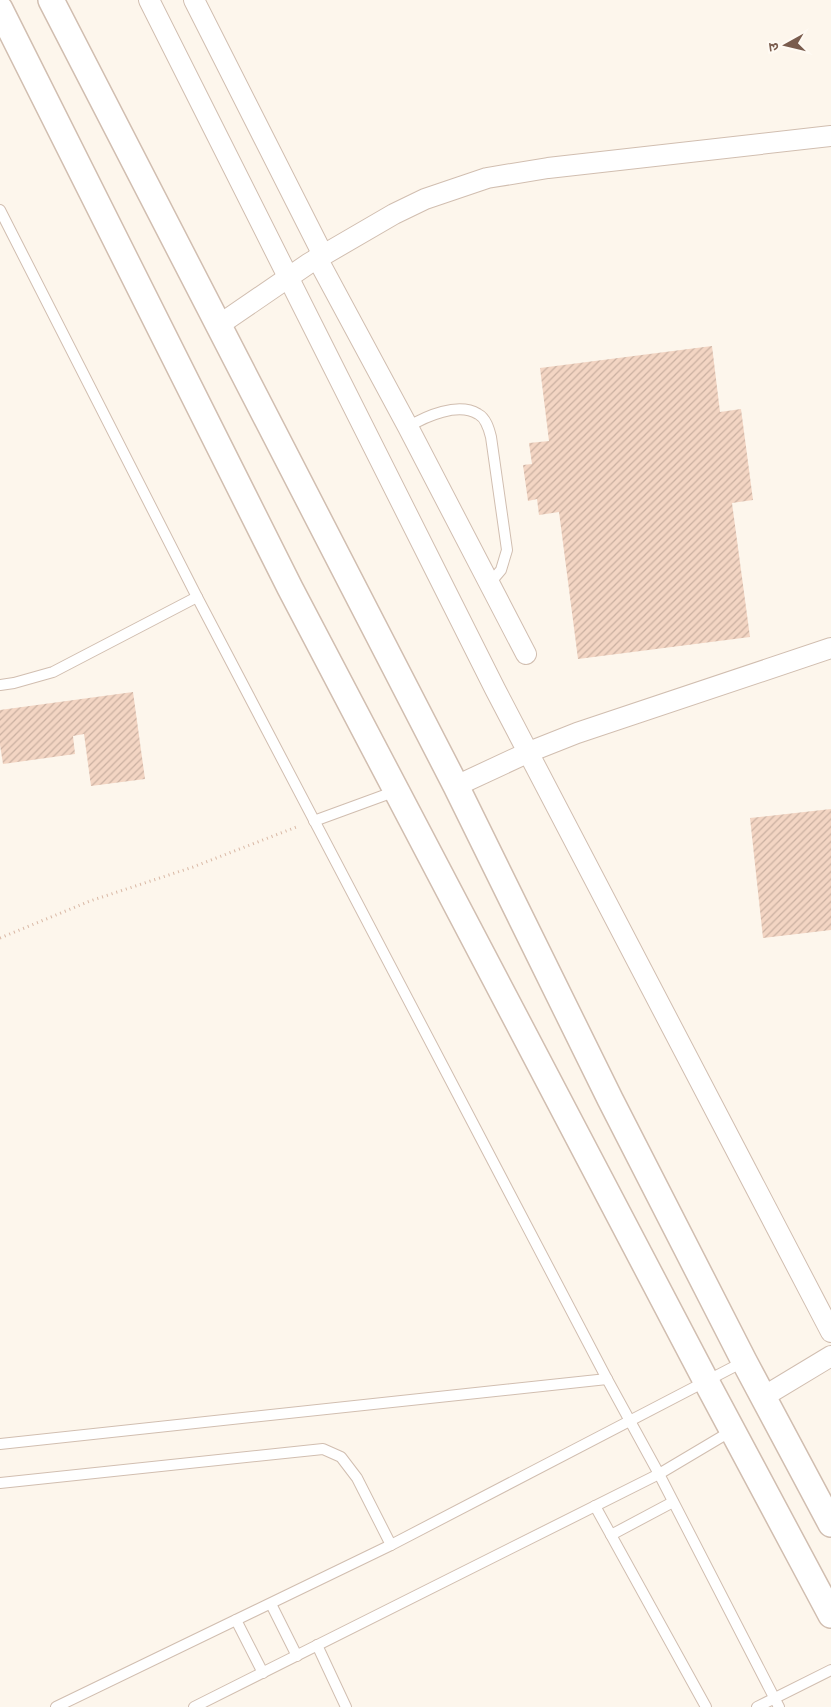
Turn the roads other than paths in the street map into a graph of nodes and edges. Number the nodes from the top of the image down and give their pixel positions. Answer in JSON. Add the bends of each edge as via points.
{"nodes":[{"id":1,"x":50,"y":0,"type":"edge"},
{"id":2,"x":149,"y":0,"type":"edge"},
{"id":3,"x":194,"y":0,"type":"edge"},
{"id":4,"x":0,"y":8,"type":"edge"},
{"id":5,"x":831,"y":136,"type":"edge"},
{"id":6,"x":0,"y":210,"type":"edge"},
{"id":7,"x":320,"y":257,"type":"junction"},
{"id":8,"x":288,"y":276,"type":"junction"},
{"id":9,"x":219,"y":325,"type":"junction"},
{"id":10,"x":408,"y":426,"type":"junction"},
{"id":11,"x":490,"y":583,"type":"junction"},
{"id":12,"x":197,"y":597,"type":"junction"},
{"id":13,"x":831,"y":648,"type":"edge"},
{"id":14,"x":526,"y":654,"type":"dead end"},
{"id":15,"x":0,"y":685,"type":"edge"},
{"id":16,"x":529,"y":752,"type":"junction"},
{"id":17,"x":456,"y":786,"type":"junction"},
{"id":18,"x":396,"y":790,"type":"junction"},
{"id":19,"x":314,"y":821,"type":"junction"},
{"id":20,"x":831,"y":1332,"type":"edge"},
{"id":21,"x":831,"y":1356,"type":"edge"},
{"id":22,"x":744,"y":1361,"type":"junction"},
{"id":23,"x":607,"y":1379,"type":"junction"},
{"id":24,"x":706,"y":1382,"type":"junction"},
{"id":25,"x":763,"y":1397,"type":"junction"},
{"id":26,"x":631,"y":1421,"type":"junction"},
{"id":27,"x":733,"y":1430,"type":"junction"},
{"id":28,"x":0,"y":1444,"type":"edge"},
{"id":29,"x":659,"y":1474,"type":"junction"},
{"id":30,"x":0,"y":1484,"type":"edge"},
{"id":31,"x":673,"y":1502,"type":"junction"},
{"id":32,"x":595,"y":1506,"type":"junction"},
{"id":33,"x":831,"y":1524,"type":"edge"},
{"id":34,"x":611,"y":1535,"type":"junction"},
{"id":35,"x":391,"y":1545,"type":"junction"},
{"id":36,"x":271,"y":1604,"type":"junction"},
{"id":37,"x":831,"y":1615,"type":"edge"},
{"id":38,"x":236,"y":1620,"type":"junction"},
{"id":39,"x":317,"y":1646,"type":"junction"},
{"id":40,"x":297,"y":1656,"type":"junction"},
{"id":41,"x":831,"y":1670,"type":"edge"},
{"id":42,"x":263,"y":1673,"type":"junction"},
{"id":43,"x":777,"y":1702,"type":"edge"},
{"id":44,"x":56,"y":1707,"type":"edge"},
{"id":45,"x":194,"y":1707,"type":"edge"},
{"id":46,"x":346,"y":1707,"type":"edge"},
{"id":47,"x":706,"y":1707,"type":"edge"},
{"id":48,"x":757,"y":1707,"type":"edge"}],
"edges":[{"from":1,"to":9,"type":"street"},
{"from":2,"to":8,"type":"street"},
{"from":3,"to":7,"type":"street"},
{"from":4,"to":18,"type":"street","via":[[286,579]]},
{"from":5,"to":7,"type":"street","via":[[548,168],[488,178],[425,199]]},
{"from":6,"to":12,"type":"lane"},
{"from":7,"to":8,"type":"street"},
{"from":7,"to":10,"type":"street"},
{"from":8,"to":9,"type":"street"},
{"from":8,"to":16,"type":"street"},
{"from":9,"to":17,"type":"street"},
{"from":10,"to":11,"type":"street"},
{"from":10,"to":11,"type":"lane","via":[[449,410],[468,410],[479,414],[487,425],[507,550],[501,570]]},
{"from":11,"to":14,"type":"street"},
{"from":12,"to":15,"type":"lane","via":[[53,672]]},
{"from":12,"to":19,"type":"lane"},
{"from":13,"to":16,"type":"street"},
{"from":16,"to":17,"type":"street"},
{"from":16,"to":20,"type":"street"},
{"from":17,"to":22,"type":"street"},
{"from":18,"to":19,"type":"lane"},
{"from":18,"to":24,"type":"street"},
{"from":19,"to":23,"type":"lane"},
{"from":21,"to":25,"type":"street"},
{"from":22,"to":24,"type":"lane"},
{"from":22,"to":25,"type":"street"},
{"from":23,"to":26,"type":"lane"},
{"from":23,"to":28,"type":"lane"},
{"from":24,"to":26,"type":"lane"},
{"from":24,"to":27,"type":"street"},
{"from":25,"to":33,"type":"street"},
{"from":26,"to":29,"type":"lane"},
{"from":26,"to":35,"type":"lane"},
{"from":27,"to":29,"type":"lane"},
{"from":27,"to":37,"type":"street"},
{"from":29,"to":31,"type":"lane"},
{"from":29,"to":32,"type":"lane"},
{"from":30,"to":35,"type":"lane","via":[[323,1449],[341,1457],[357,1478]]},
{"from":31,"to":34,"type":"lane"},
{"from":31,"to":43,"type":"lane"},
{"from":32,"to":34,"type":"lane"},
{"from":32,"to":39,"type":"lane"},
{"from":34,"to":47,"type":"lane"},
{"from":35,"to":36,"type":"lane"},
{"from":36,"to":38,"type":"lane"},
{"from":36,"to":40,"type":"lane"},
{"from":38,"to":42,"type":"lane"},
{"from":38,"to":44,"type":"lane"},
{"from":39,"to":40,"type":"lane"},
{"from":39,"to":46,"type":"lane"},
{"from":40,"to":42,"type":"lane"},
{"from":41,"to":43,"type":"lane"},
{"from":42,"to":45,"type":"lane"},
{"from":43,"to":48,"type":"lane"}]}
